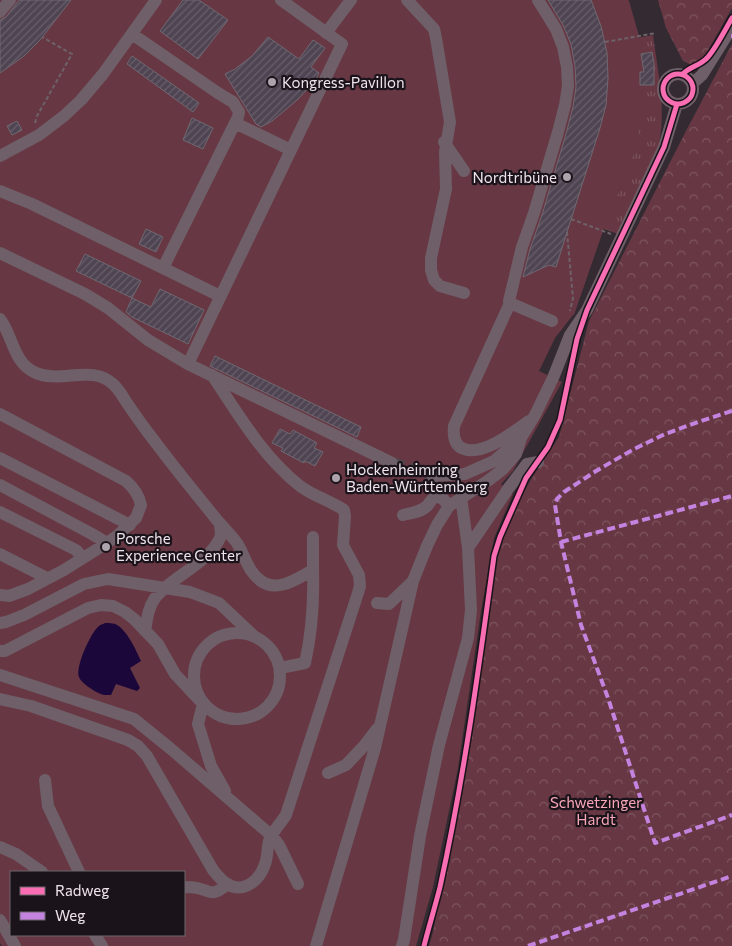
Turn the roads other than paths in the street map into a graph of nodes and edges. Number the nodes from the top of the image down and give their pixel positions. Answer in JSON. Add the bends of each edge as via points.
{"nodes":[{"id":1,"x":10,"y":0,"type":"edge"},
{"id":2,"x":156,"y":0,"type":"edge"},
{"id":3,"x":281,"y":0,"type":"edge"},
{"id":4,"x":351,"y":0,"type":"edge"},
{"id":5,"x":407,"y":0,"type":"edge"},
{"id":6,"x":538,"y":0,"type":"edge"},
{"id":7,"x":0,"y":12,"type":"edge"},
{"id":8,"x":732,"y":27,"type":"edge"},
{"id":9,"x":326,"y":33,"type":"junction"},
{"id":10,"x":132,"y":34,"type":"junction"},
{"id":11,"x":693,"y":83,"type":"junction"},
{"id":12,"x":678,"y":104,"type":"junction"},
{"id":13,"x":235,"y":123,"type":"junction"},
{"id":14,"x":443,"y":141,"type":"junction"},
{"id":15,"x":291,"y":150,"type":"junction"},
{"id":16,"x":0,"y":156,"type":"edge"},
{"id":17,"x":464,"y":171,"type":"dead end"},
{"id":18,"x":0,"y":191,"type":"edge"},
{"id":19,"x":0,"y":252,"type":"edge"},
{"id":20,"x":163,"y":268,"type":"junction"},
{"id":21,"x":464,"y":293,"type":"dead end"},
{"id":22,"x":220,"y":296,"type":"junction"},
{"id":23,"x":510,"y":302,"type":"junction"},
{"id":24,"x":496,"y":306,"type":"dead end"},
{"id":25,"x":0,"y":319,"type":"edge"},
{"id":26,"x":552,"y":321,"type":"dead end"},
{"id":27,"x":188,"y":364,"type":"junction"},
{"id":28,"x":212,"y":375,"type":"junction"},
{"id":29,"x":0,"y":414,"type":"edge"},
{"id":30,"x":533,"y":418,"type":"junction"},
{"id":31,"x":521,"y":438,"type":"junction"},
{"id":32,"x":0,"y":458,"type":"edge"},
{"id":33,"x":538,"y":462,"type":"dead end"},
{"id":34,"x":392,"y":463,"type":"tunnel mouth"},
{"id":35,"x":434,"y":476,"type":"tunnel mouth"},
{"id":36,"x":0,"y":485,"type":"edge"},
{"id":37,"x":462,"y":497,"type":"junction"},
{"id":38,"x":449,"y":506,"type":"junction"},
{"id":39,"x":0,"y":512,"type":"edge"},
{"id":40,"x":403,"y":515,"type":"dead end"},
{"id":41,"x":220,"y":523,"type":"junction"},
{"id":42,"x":130,"y":525,"type":"junction"},
{"id":43,"x":313,"y":537,"type":"dead end"},
{"id":44,"x":107,"y":543,"type":"junction"},
{"id":45,"x":468,"y":548,"type":"junction"},
{"id":46,"x":0,"y":554,"type":"edge"},
{"id":47,"x":82,"y":558,"type":"junction"},
{"id":48,"x":313,"y":570,"type":"junction"},
{"id":49,"x":47,"y":578,"type":"junction"},
{"id":50,"x":413,"y":581,"type":"junction"},
{"id":51,"x":165,"y":588,"type":"junction"},
{"id":52,"x":0,"y":595,"type":"edge"},
{"id":53,"x":377,"y":603,"type":"dead end"},
{"id":54,"x":0,"y":623,"type":"edge"},
{"id":55,"x":145,"y":631,"type":"junction"},
{"id":56,"x":254,"y":636,"type":"junction"},
{"id":57,"x":0,"y":650,"type":"edge"},
{"id":58,"x":280,"y":668,"type":"junction"},
{"id":59,"x":0,"y":675,"type":"edge"},
{"id":60,"x":0,"y":699,"type":"edge"},
{"id":61,"x":203,"y":704,"type":"junction"},
{"id":62,"x":380,"y":726,"type":"junction"},
{"id":63,"x":328,"y":773,"type":"dead end"},
{"id":64,"x":45,"y":780,"type":"dead end"},
{"id":65,"x":230,"y":800,"type":"junction"},
{"id":66,"x":272,"y":836,"type":"junction"},
{"id":67,"x":0,"y":846,"type":"edge"},
{"id":68,"x":41,"y":871,"type":"edge"},
{"id":69,"x":79,"y":871,"type":"edge"},
{"id":70,"x":228,"y":884,"type":"junction"},
{"id":71,"x":298,"y":884,"type":"dead end"},
{"id":72,"x":185,"y":887,"type":"edge"},
{"id":73,"x":0,"y":920,"type":"edge"},
{"id":74,"x":317,"y":943,"type":"edge"},
{"id":75,"x":15,"y":946,"type":"edge"},
{"id":76,"x":306,"y":946,"type":"edge"},
{"id":77,"x":402,"y":946,"type":"edge"}],
"edges":[{"from":1,"to":7,"type":"lane"},
{"from":2,"to":10,"type":"lane"},
{"from":3,"to":9,"type":"lane"},
{"from":4,"to":9,"type":"lane"},
{"from":5,"to":14,"type":"lane","via":[[434,29],[450,122]]},
{"from":6,"to":23,"type":"lane","via":[[563,47],[568,86],[558,132],[522,247]]},
{"from":8,"to":11,"type":"lane","via":[[702,75]]},
{"from":9,"to":15,"type":"lane","via":[[346,47]]},
{"from":10,"to":13,"type":"lane","via":[[233,102],[239,112]]},
{"from":10,"to":16,"type":"lane","via":[[70,111],[39,135]]},
{"from":11,"to":12,"type":"lane","via":[[691,98]]},
{"from":11,"to":12,"type":"lane","via":[[687,76],[678,74],[666,80],[664,93],[669,101]]},
{"from":12,"to":30,"type":"lane","via":[[664,146],[587,310],[570,335]]},
{"from":13,"to":15,"type":"lane"},
{"from":13,"to":20,"type":"lane"},
{"from":14,"to":17,"type":"lane"},
{"from":14,"to":21,"type":"lane","via":[[446,189],[431,270],[440,286]]},
{"from":15,"to":22,"type":"lane"},
{"from":18,"to":20,"type":"lane"},
{"from":19,"to":27,"type":"lane","via":[[85,294]]},
{"from":20,"to":22,"type":"lane"},
{"from":22,"to":27,"type":"lane"},
{"from":23,"to":24,"type":"lane"},
{"from":23,"to":26,"type":"lane"},
{"from":23,"to":30,"type":"lane","via":[[454,426],[453,435],[461,448],[470,451],[486,448]]},
{"from":25,"to":41,"type":"lane","via":[[14,351],[34,372],[49,376],[103,376],[114,385]]},
{"from":27,"to":28,"type":"lane"},
{"from":28,"to":34,"type":"lane"},
{"from":28,"to":66,"type":"lane","via":[[277,466],[301,487],[344,510],[343,545],[360,580],[286,815]]},
{"from":29,"to":42,"type":"lane","via":[[132,486],[141,505]]},
{"from":30,"to":31,"type":"lane"},
{"from":31,"to":35,"type":"lane","via":[[494,461],[465,474]]},
{"from":31,"to":37,"type":"lane","via":[[516,454],[503,469]]},
{"from":32,"to":42,"type":"lane"},
{"from":33,"to":45,"type":"lane","via":[[528,464]]},
{"from":36,"to":44,"type":"lane"},
{"from":37,"to":38,"type":"lane"},
{"from":37,"to":45,"type":"lane"},
{"from":38,"to":40,"type":"lane","via":[[436,496],[428,506]]},
{"from":38,"to":50,"type":"lane","via":[[437,525]]},
{"from":39,"to":47,"type":"lane","via":[[76,550]]},
{"from":41,"to":48,"type":"lane","via":[[237,543],[253,574],[268,585],[286,584]]},
{"from":41,"to":51,"type":"lane","via":[[221,536],[211,551]]},
{"from":42,"to":44,"type":"lane"},
{"from":43,"to":48,"type":"lane"},
{"from":44,"to":47,"type":"lane"},
{"from":45,"to":77,"type":"lane","via":[[471,610],[468,638],[439,744]]},
{"from":46,"to":49,"type":"lane"},
{"from":47,"to":49,"type":"lane"},
{"from":48,"to":58,"type":"lane","via":[[312,625],[305,663]]},
{"from":49,"to":52,"type":"lane","via":[[15,594]]},
{"from":50,"to":53,"type":"lane","via":[[389,604]]},
{"from":50,"to":62,"type":"lane"},
{"from":51,"to":54,"type":"lane","via":[[108,579],[95,581]]},
{"from":51,"to":55,"type":"lane","via":[[149,607]]},
{"from":51,"to":56,"type":"lane","via":[[190,592],[219,603]]},
{"from":55,"to":57,"type":"lane","via":[[125,612],[101,604],[5,651]]},
{"from":55,"to":61,"type":"lane","via":[[158,644],[175,674]]},
{"from":56,"to":58,"type":"lane","via":[[275,654]]},
{"from":56,"to":61,"type":"lane","via":[[240,632],[225,634],[202,650],[195,663],[193,677]]},
{"from":58,"to":61,"type":"lane","via":[[276,696],[255,716],[227,719]]},
{"from":59,"to":65,"type":"lane","via":[[134,719]]},
{"from":60,"to":70,"type":"lane","via":[[31,706],[138,746],[213,870]]},
{"from":61,"to":65,"type":"lane","via":[[198,724],[211,766]]},
{"from":62,"to":63,"type":"lane","via":[[346,765]]},
{"from":62,"to":74,"type":"lane"},
{"from":64,"to":69,"type":"lane","via":[[48,806]]},
{"from":65,"to":66,"type":"lane"},
{"from":66,"to":70,"type":"lane","via":[[259,877],[243,887]]},
{"from":66,"to":71,"type":"lane"},
{"from":67,"to":68,"type":"lane"},
{"from":70,"to":72,"type":"lane","via":[[218,892],[210,893]]},
{"from":73,"to":75,"type":"lane"},
{"from":74,"to":76,"type":"lane","via":[[308,942]]}]}
